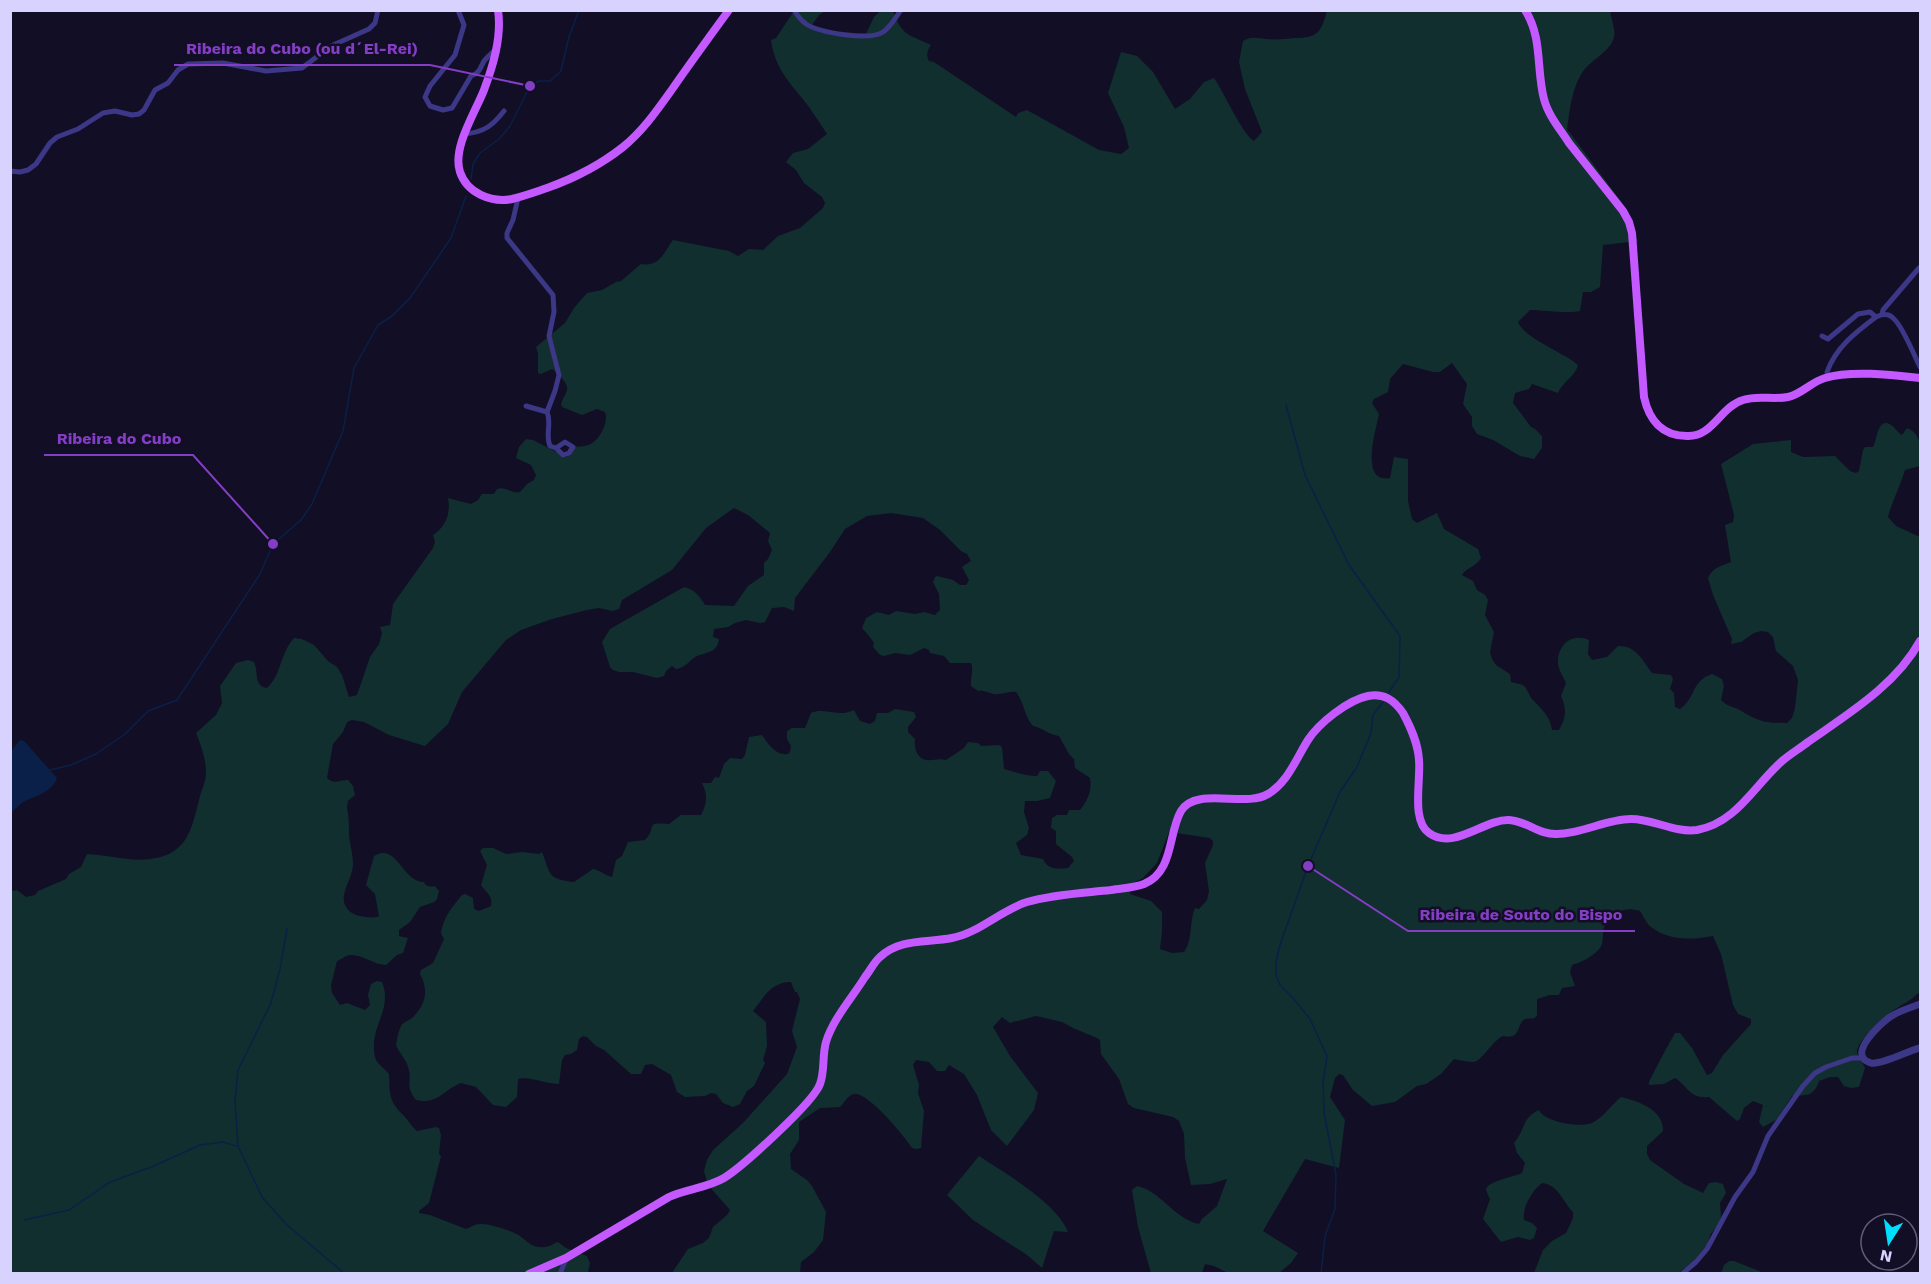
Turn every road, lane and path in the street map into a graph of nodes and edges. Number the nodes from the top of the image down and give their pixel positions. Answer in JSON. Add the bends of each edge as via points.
{"nodes":[{"id":1,"x":378,"y":10,"type":"edge"},
{"id":2,"x":458,"y":10,"type":"edge"},
{"id":3,"x":498,"y":10,"type":"edge"},
{"id":4,"x":729,"y":10,"type":"edge"},
{"id":5,"x":794,"y":10,"type":"edge"},
{"id":6,"x":901,"y":10,"type":"edge"},
{"id":7,"x":1525,"y":10,"type":"edge"},
{"id":8,"x":495,"y":50,"type":"junction"},
{"id":9,"x":504,"y":111,"type":"dead end"},
{"id":10,"x":465,"y":134,"type":"junction"},
{"id":11,"x":10,"y":171,"type":"edge"},
{"id":12,"x":518,"y":198,"type":"junction"},
{"id":13,"x":1919,"y":268,"type":"edge"},
{"id":14,"x":1879,"y":315,"type":"junction"},
{"id":15,"x":1850,"y":320,"type":"junction"},
{"id":16,"x":1856,"y":332,"type":"junction"},
{"id":17,"x":1822,"y":336,"type":"dead end"},
{"id":18,"x":1920,"y":367,"type":"edge"},
{"id":19,"x":1828,"y":377,"type":"junction"},
{"id":20,"x":1920,"y":378,"type":"edge"},
{"id":21,"x":526,"y":406,"type":"dead end"},
{"id":22,"x":547,"y":412,"type":"junction"},
{"id":23,"x":556,"y":448,"type":"dead end"},
{"id":24,"x":1920,"y":641,"type":"edge"},
{"id":25,"x":1920,"y":1004,"type":"edge"},
{"id":26,"x":1920,"y":1048,"type":"edge"},
{"id":27,"x":1863,"y":1054,"type":"junction"},
{"id":28,"x":566,"y":1257,"type":"junction"},
{"id":29,"x":529,"y":1274,"type":"edge"},
{"id":30,"x":560,"y":1274,"type":"edge"},
{"id":31,"x":1682,"y":1274,"type":"edge"}],
"edges":[{"from":1,"to":11,"type":"street","via":[[369,29],[331,46],[302,68],[266,71],[223,63],[188,64],[155,90],[139,114],[103,113],[57,137],[28,170]]},
{"from":2,"to":8,"type":"street","via":[[464,25],[455,55],[430,86],[426,97],[430,106],[452,108],[471,76]]},
{"from":3,"to":8,"type":"main road","via":[[500,33]]},
{"from":4,"to":12,"type":"main road","via":[[650,120],[624,147],[575,178]]},
{"from":5,"to":6,"type":"street","via":[[806,24],[819,30],[876,36],[885,32]]},
{"from":7,"to":19,"type":"main road","via":[[1537,41],[1548,110],[1629,222],[1644,397],[1654,422],[1674,435],[1701,434],[1733,404],[1753,398],[1788,397]]},
{"from":8,"to":10,"type":"main road"},
{"from":9,"to":10,"type":"street","via":[[492,126]]},
{"from":10,"to":12,"type":"main road","via":[[458,162],[466,183],[485,197]]},
{"from":12,"to":22,"type":"street","via":[[507,238],[553,295],[549,336],[558,375]]},
{"from":13,"to":14,"type":"street"},
{"from":14,"to":15,"type":"street","via":[[1862,312]]},
{"from":14,"to":16,"type":"street"},
{"from":14,"to":18,"type":"street","via":[[1894,318]]},
{"from":15,"to":16,"type":"street"},
{"from":15,"to":17,"type":"street","via":[[1828,339]]},
{"from":16,"to":19,"type":"street","via":[[1832,358]]},
{"from":19,"to":20,"type":"main road"},
{"from":21,"to":22,"type":"street"},
{"from":22,"to":23,"type":"street","via":[[547,440]]},
{"from":24,"to":28,"type":"main road","via":[[1886,683],[1781,762],[1728,817],[1699,830],[1674,829],[1632,819],[1554,835],[1504,820],[1449,838],[1435,836],[1425,831],[1419,814],[1417,745],[1407,720],[1399,707],[1381,694],[1358,699],[1318,727],[1289,774],[1271,793],[1248,800],[1203,799],[1187,804],[1179,816],[1167,858],[1150,881],[1024,902],[962,935],[915,941],[879,957],[831,1028],[820,1085],[800,1111],[721,1179],[669,1197]]},
{"from":25,"to":27,"type":"street","via":[[1880,1024],[1867,1040]]},
{"from":26,"to":27,"type":"street","via":[[1879,1063],[1871,1063]]},
{"from":27,"to":31,"type":"street","via":[[1821,1069],[1803,1086],[1768,1136],[1753,1172],[1707,1249]]},
{"from":28,"to":29,"type":"main road"},
{"from":28,"to":30,"type":"street"}]}
